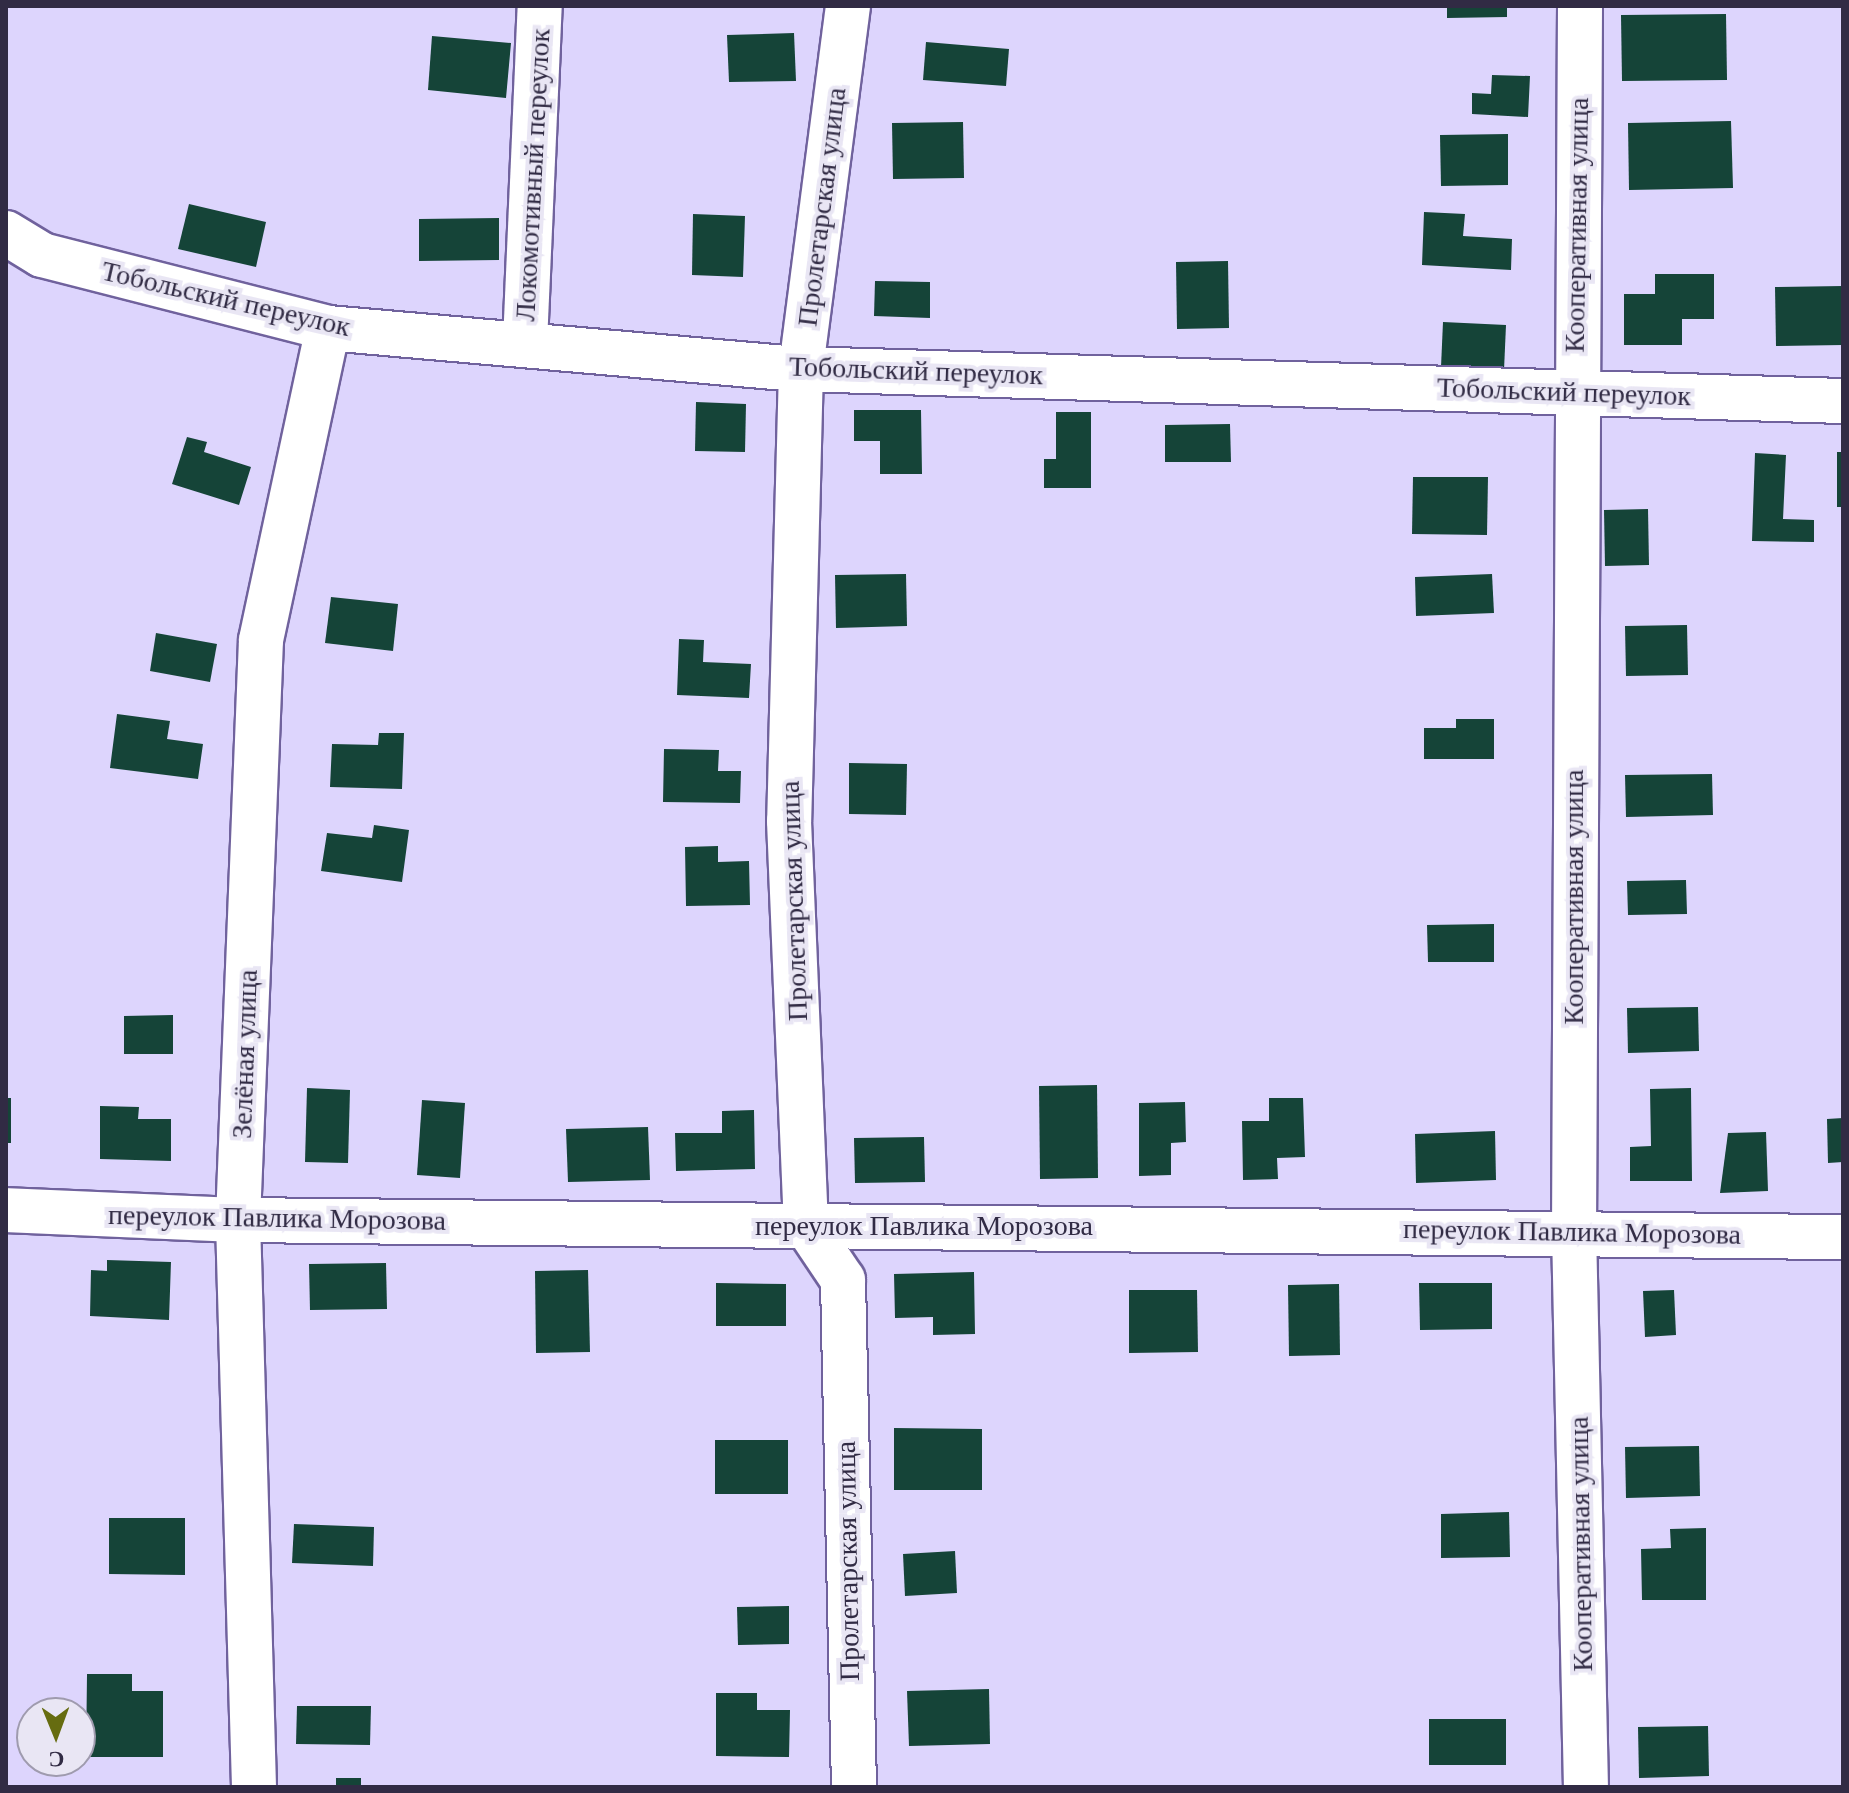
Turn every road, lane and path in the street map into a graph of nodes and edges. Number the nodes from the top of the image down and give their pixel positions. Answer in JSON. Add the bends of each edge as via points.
{"nodes":[{"id":1,"x":540,"y":6,"type":"edge"},
{"id":2,"x":848,"y":6,"type":"edge"},
{"id":3,"x":1580,"y":6,"type":"edge"},
{"id":4,"x":6,"y":233,"type":"edge"},
{"id":5,"x":328,"y":328,"type":"junction"},
{"id":6,"x":525,"y":343,"type":"junction"},
{"id":7,"x":801,"y":369,"type":"junction"},
{"id":8,"x":1575,"y":392,"type":"junction"},
{"id":9,"x":1843,"y":401,"type":"edge"},
{"id":10,"x":6,"y":1210,"type":"edge"},
{"id":11,"x":238,"y":1220,"type":"junction"},
{"id":12,"x":806,"y":1225,"type":"junction"},
{"id":13,"x":1574,"y":1230,"type":"junction"},
{"id":14,"x":1843,"y":1237,"type":"edge"},
{"id":15,"x":254,"y":1787,"type":"edge"},
{"id":16,"x":854,"y":1787,"type":"edge"},
{"id":17,"x":1586,"y":1787,"type":"edge"}],
"edges":[{"from":1,"to":6,"type":"street","name":"Локомотивный переулок"},
{"from":2,"to":7,"type":"street","name":"Пролетарская улица"},
{"from":3,"to":8,"type":"street","name":"Кооперативная улица"},
{"from":4,"to":5,"type":"street","name":"Тобольский переулок","via":[[42,255]]},
{"from":5,"to":6,"type":"street","name":"Тобольский переулок"},
{"from":5,"to":11,"type":"street","name":"Зелёная улица","via":[[261,640]]},
{"from":6,"to":7,"type":"street","name":"Тобольский переулок"},
{"from":7,"to":8,"type":"street","name":"Тобольский переулок"},
{"from":7,"to":12,"type":"street","name":"Пролетарская улица","via":[[789,821]]},
{"from":8,"to":9,"type":"street","name":"Тобольский переулок"},
{"from":8,"to":13,"type":"street","name":"Кооперативная улица"},
{"from":10,"to":11,"type":"street","name":"переулок Павлика Морозова"},
{"from":11,"to":12,"type":"street","name":"переулок Павлика Морозова"},
{"from":11,"to":15,"type":"street","name":"Зелёная улица"},
{"from":12,"to":13,"type":"street","name":"переулок Павлика Морозова"},
{"from":12,"to":16,"type":"street","name":"Пролетарская улица","via":[[843,1280]]},
{"from":13,"to":14,"type":"street","name":"переулок Павлика Морозова"},
{"from":13,"to":17,"type":"street","name":"Кооперативная улица"}]}
